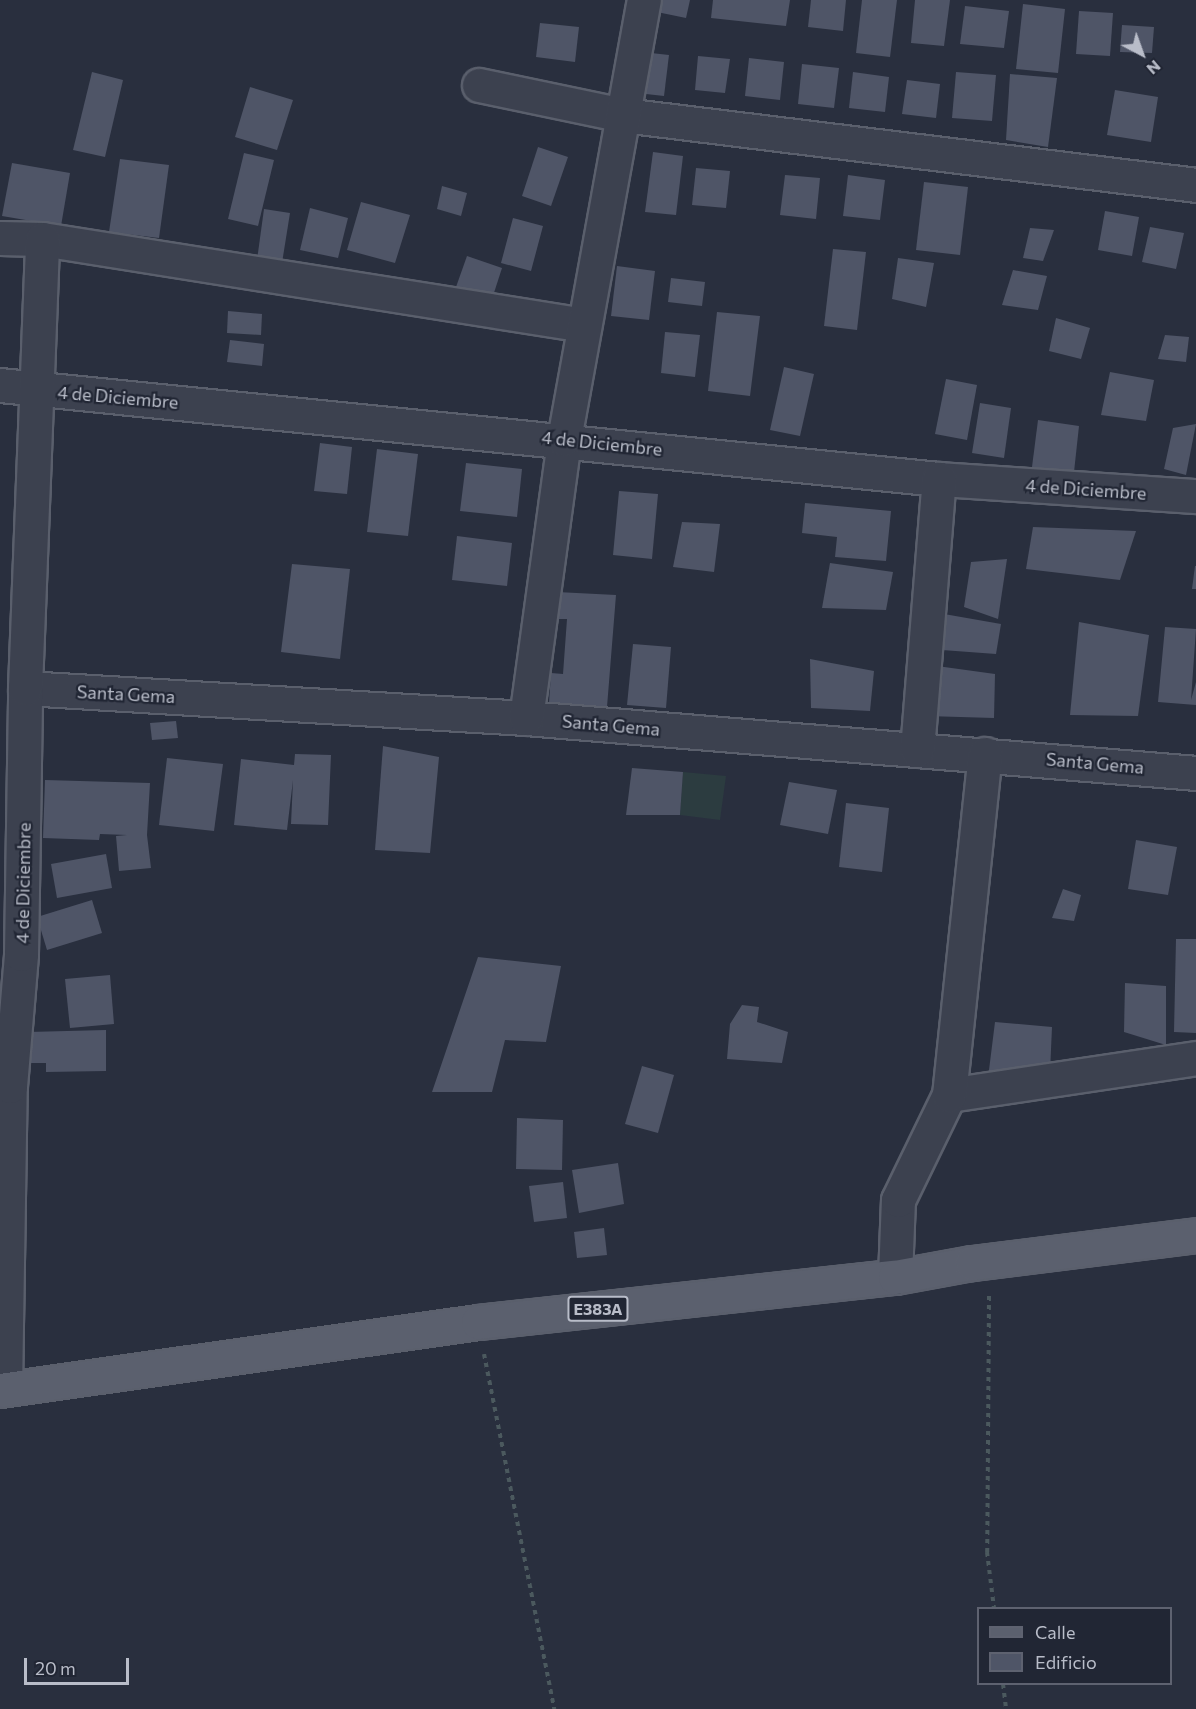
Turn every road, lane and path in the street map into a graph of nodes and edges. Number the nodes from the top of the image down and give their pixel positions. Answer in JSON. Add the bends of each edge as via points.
{"nodes":[{"id":1,"x":644,"y":0,"type":"edge"},
{"id":2,"x":479,"y":85,"type":"dead end"},
{"id":3,"x":623,"y":115,"type":"junction"},
{"id":4,"x":1196,"y":185,"type":"edge"},
{"id":5,"x":0,"y":237,"type":"edge"},
{"id":6,"x":42,"y":239,"type":"junction"},
{"id":7,"x":584,"y":325,"type":"junction"},
{"id":8,"x":0,"y":385,"type":"edge"},
{"id":9,"x":36,"y":390,"type":"junction"},
{"id":10,"x":564,"y":439,"type":"junction"},
{"id":11,"x":939,"y":479,"type":"junction"},
{"id":12,"x":1196,"y":496,"type":"edge"},
{"id":13,"x":25,"y":688,"type":"junction"},
{"id":14,"x":526,"y":718,"type":"junction"},
{"id":15,"x":13,"y":733,"type":"edge"},
{"id":16,"x":917,"y":750,"type":"junction"},
{"id":17,"x":985,"y":753,"type":"junction"},
{"id":18,"x":1196,"y":772,"type":"edge"},
{"id":19,"x":1196,"y":1058,"type":"edge"},
{"id":20,"x":5,"y":1087,"type":"edge"},
{"id":21,"x":949,"y":1095,"type":"junction"},
{"id":22,"x":1196,"y":1235,"type":"edge"},
{"id":23,"x":972,"y":1263,"type":"junction"},
{"id":24,"x":895,"y":1277,"type":"junction"},
{"id":25,"x":478,"y":1322,"type":"junction"},
{"id":26,"x":2,"y":1389,"type":"edge"},
{"id":27,"x":993,"y":1607,"type":"edge"},
{"id":28,"x":1003,"y":1685,"type":"edge"},
{"id":29,"x":554,"y":1709,"type":"edge"},
{"id":30,"x":1006,"y":1709,"type":"edge"}],
"edges":[{"from":1,"to":3,"type":"street"},
{"from":2,"to":3,"type":"street"},
{"from":3,"to":4,"type":"street"},
{"from":3,"to":7,"type":"street"},
{"from":5,"to":6,"type":"street"},
{"from":6,"to":7,"type":"street"},
{"from":6,"to":9,"type":"street"},
{"from":7,"to":10,"type":"street"},
{"from":8,"to":9,"type":"street"},
{"from":9,"to":10,"type":"street","name":"4 de Diciembre"},
{"from":9,"to":13,"type":"street","name":"4 de Diciembre"},
{"from":10,"to":11,"type":"street","name":"4 de Diciembre"},
{"from":10,"to":14,"type":"street"},
{"from":11,"to":12,"type":"street","name":"4 de Diciembre"},
{"from":11,"to":16,"type":"street"},
{"from":13,"to":14,"type":"street","name":"Santa Gema"},
{"from":13,"to":15,"type":"street","name":"4 de Diciembre"},
{"from":14,"to":16,"type":"street","name":"Santa Gema"},
{"from":15,"to":20,"type":"street","name":"4 de Diciembre","via":[[21,954]]},
{"from":16,"to":17,"type":"street","name":"Santa Gema"},
{"from":17,"to":18,"type":"street","name":"Santa Gema"},
{"from":17,"to":21,"type":"street"},
{"from":19,"to":21,"type":"street"},
{"from":20,"to":26,"type":"street","name":"4 de Diciembre"},
{"from":21,"to":24,"type":"street","via":[[898,1200]]},
{"from":22,"to":23,"type":"main road","number":"E383A"},
{"from":23,"to":24,"type":"main road","number":"E383A"},
{"from":23,"to":27,"type":"path","via":[[989,1296],[987,1552]]},
{"from":24,"to":25,"type":"main road","number":"E383A"},
{"from":25,"to":26,"type":"main road","number":"E383A"},
{"from":25,"to":29,"type":"path"},
{"from":28,"to":30,"type":"path"}]}
